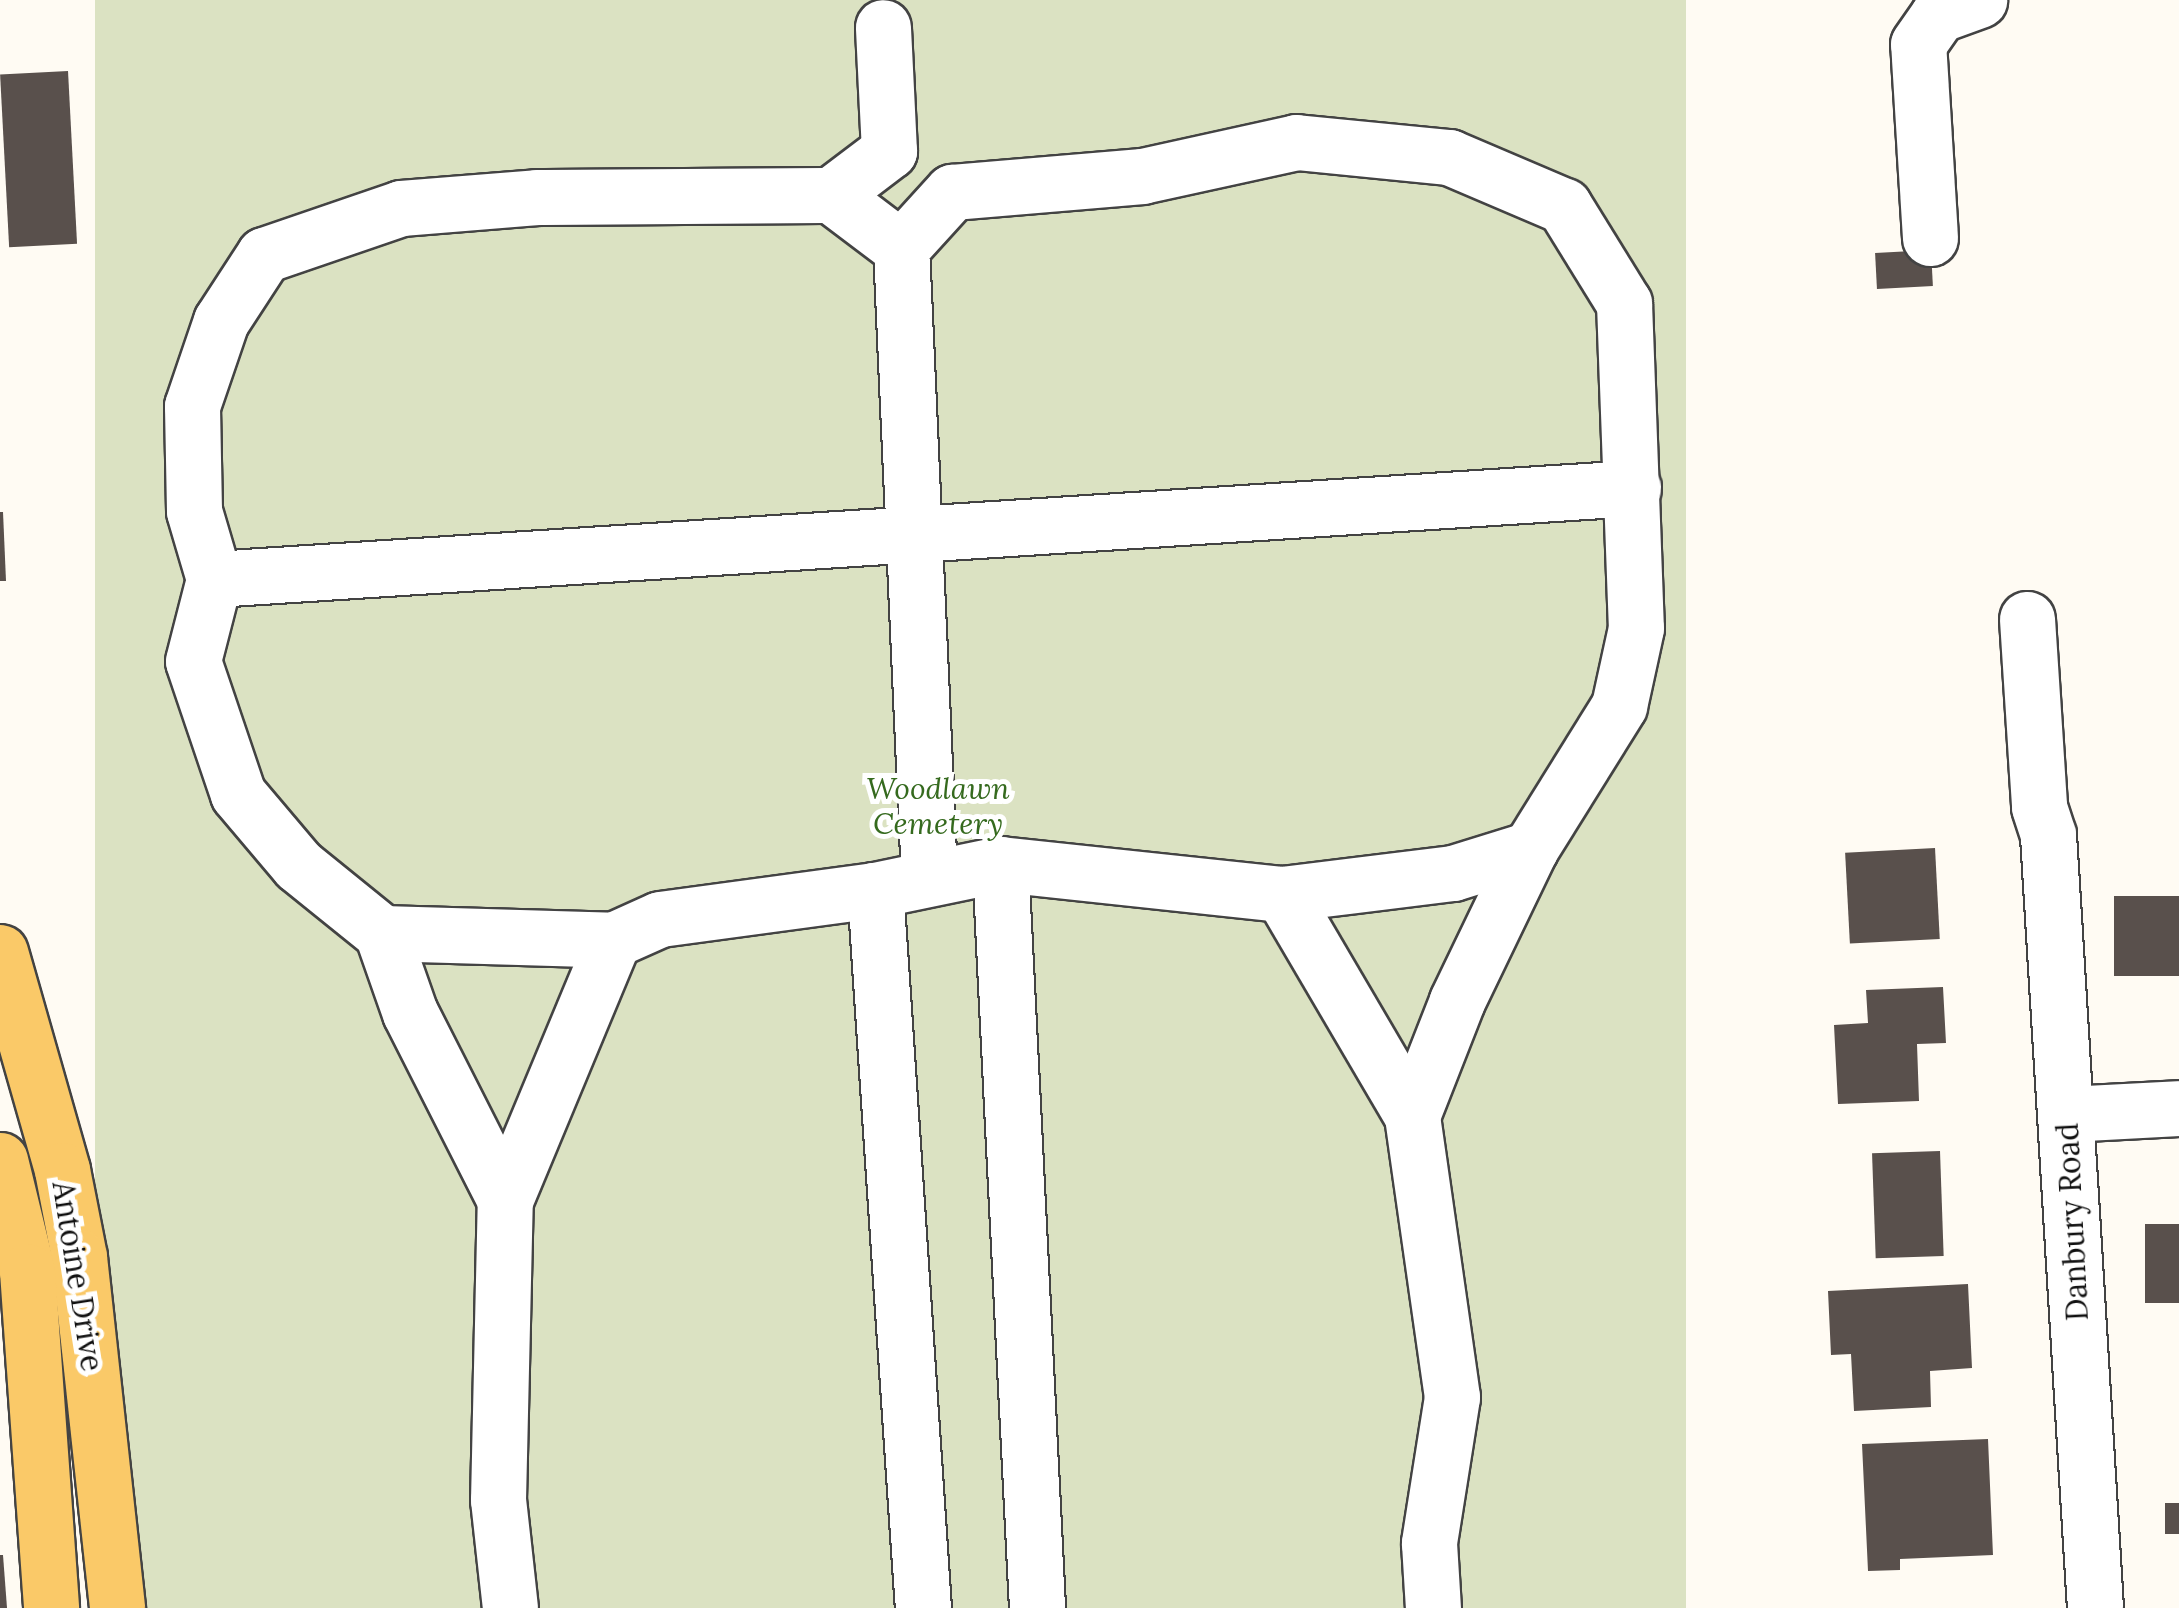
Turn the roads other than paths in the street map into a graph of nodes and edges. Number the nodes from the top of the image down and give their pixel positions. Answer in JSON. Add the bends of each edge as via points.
{"nodes":[{"id":1,"x":1979,"y":0,"type":"edge"},
{"id":2,"x":882,"y":27,"type":"dead end"},
{"id":3,"x":889,"y":152,"type":"junction"},
{"id":4,"x":952,"y":192,"type":"junction"},
{"id":5,"x":832,"y":195,"type":"junction"},
{"id":6,"x":1930,"y":238,"type":"dead end"},
{"id":7,"x":900,"y":248,"type":"junction"},
{"id":8,"x":1634,"y":488,"type":"junction"},
{"id":9,"x":914,"y":532,"type":"junction"},
{"id":10,"x":214,"y":579,"type":"junction"},
{"id":11,"x":2027,"y":620,"type":"dead end"},
{"id":12,"x":1530,"y":849,"type":"junction"},
{"id":13,"x":1000,"y":864,"type":"junction"},
{"id":14,"x":929,"y":877,"type":"junction"},
{"id":15,"x":876,"y":890,"type":"junction"},
{"id":16,"x":1282,"y":894,"type":"junction"},
{"id":17,"x":382,"y":933,"type":"junction"},
{"id":18,"x":613,"y":940,"type":"junction"},
{"id":19,"x":0,"y":952,"type":"edge"},
{"id":20,"x":2179,"y":1108,"type":"edge"},
{"id":21,"x":2066,"y":1114,"type":"junction"},
{"id":22,"x":1412,"y":1116,"type":"junction"},
{"id":23,"x":0,"y":1160,"type":"edge"},
{"id":24,"x":505,"y":1200,"type":"junction"},
{"id":25,"x":79,"y":1257,"type":"junction"},
{"id":26,"x":14,"y":1272,"type":"edge"},
{"id":27,"x":51,"y":1608,"type":"edge"},
{"id":28,"x":117,"y":1608,"type":"edge"},
{"id":29,"x":510,"y":1608,"type":"edge"},
{"id":30,"x":923,"y":1608,"type":"edge"},
{"id":31,"x":1037,"y":1608,"type":"edge"},
{"id":32,"x":1433,"y":1608,"type":"edge"},
{"id":33,"x":2095,"y":1608,"type":"edge"}],
"edges":[{"from":1,"to":6,"type":"street","via":[[1938,15],[1918,44]]},
{"from":2,"to":3,"type":"street"},
{"from":3,"to":4,"type":"street"},
{"from":3,"to":5,"type":"street"},
{"from":4,"to":7,"type":"street"},
{"from":4,"to":8,"type":"street","via":[[1142,176],[1296,142],[1449,157],[1564,206],[1624,303]]},
{"from":5,"to":7,"type":"street"},
{"from":5,"to":10,"type":"street","via":[[537,197],[401,208],[264,256],[221,322],[192,406],[194,510]]},
{"from":7,"to":9,"type":"street"},
{"from":8,"to":9,"type":"street"},
{"from":8,"to":12,"type":"street","via":[[1636,628],[1619,706]]},
{"from":9,"to":10,"type":"street"},
{"from":9,"to":14,"type":"street"},
{"from":10,"to":17,"type":"street","via":[[194,661],[238,794],[298,865]]},
{"from":11,"to":21,"type":"street","name":"Danbury Road"},
{"from":12,"to":16,"type":"street","via":[[1453,874]]},
{"from":12,"to":22,"type":"street"},
{"from":13,"to":14,"type":"street"},
{"from":13,"to":16,"type":"street"},
{"from":13,"to":31,"type":"street"},
{"from":14,"to":15,"type":"street"},
{"from":15,"to":18,"type":"street","via":[[660,919]]},
{"from":15,"to":30,"type":"street"},
{"from":16,"to":22,"type":"street"},
{"from":17,"to":18,"type":"street"},
{"from":17,"to":24,"type":"street","via":[[410,1013]]},
{"from":18,"to":24,"type":"street"},
{"from":19,"to":25,"type":"main road","name":"Antoine Drive","via":[[62,1170]]},
{"from":20,"to":21,"type":"street"},
{"from":21,"to":33,"type":"street","name":"Danbury Road"},
{"from":22,"to":32,"type":"street","via":[[1452,1397],[1429,1544]]},
{"from":23,"to":26,"type":"main road","name":"Antoine Drive"},
{"from":24,"to":29,"type":"street","via":[[498,1500]]},
{"from":25,"to":26,"type":"street"},
{"from":25,"to":28,"type":"main road","name":"Antoine Drive"},
{"from":26,"to":27,"type":"main road","name":"Antoine Drive"}]}
